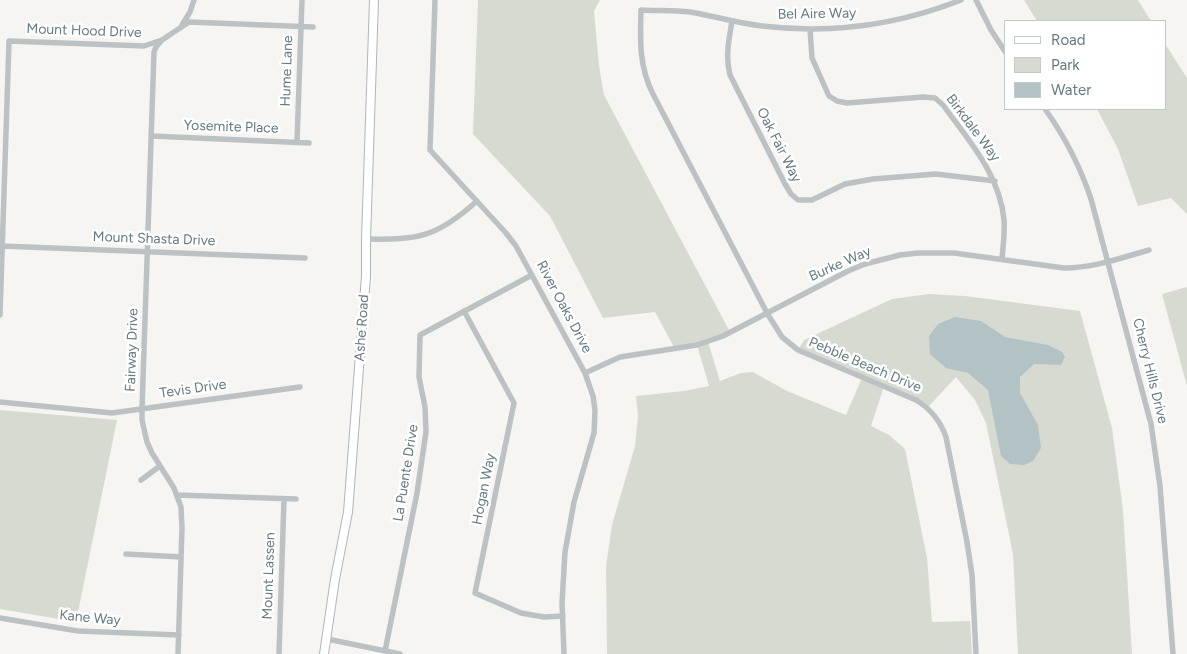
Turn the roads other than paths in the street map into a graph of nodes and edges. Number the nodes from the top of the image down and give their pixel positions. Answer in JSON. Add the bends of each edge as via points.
{"nodes":[{"id":1,"x":194,"y":0,"type":"edge"},
{"id":2,"x":302,"y":0,"type":"edge"},
{"id":3,"x":374,"y":0,"type":"edge"},
{"id":4,"x":435,"y":0,"type":"edge"},
{"id":5,"x":961,"y":0,"type":"edge"},
{"id":6,"x":976,"y":0,"type":"edge"},
{"id":7,"x":641,"y":10,"type":"joint"},
{"id":8,"x":732,"y":21,"type":"junction"},
{"id":9,"x":301,"y":26,"type":"junction"},
{"id":10,"x":180,"y":27,"type":"junction"},
{"id":11,"x":313,"y":27,"type":"dead end"},
{"id":12,"x":810,"y":29,"type":"junction"},
{"id":13,"x":162,"y":40,"type":"junction"},
{"id":14,"x":1004,"y":50,"type":"edge"},
{"id":15,"x":1046,"y":110,"type":"edge"},
{"id":16,"x":152,"y":136,"type":"junction"},
{"id":17,"x":297,"y":142,"type":"junction"},
{"id":18,"x":309,"y":143,"type":"dead end"},
{"id":19,"x":995,"y":181,"type":"junction"},
{"id":20,"x":477,"y":201,"type":"junction"},
{"id":21,"x":366,"y":239,"type":"junction"},
{"id":22,"x":2,"y":246,"type":"junction"},
{"id":23,"x":1149,"y":250,"type":"dead end"},
{"id":24,"x":148,"y":252,"type":"junction"},
{"id":25,"x":305,"y":258,"type":"dead end"},
{"id":26,"x":1002,"y":259,"type":"junction"},
{"id":27,"x":1108,"y":261,"type":"junction"},
{"id":28,"x":532,"y":274,"type":"junction"},
{"id":29,"x":464,"y":311,"type":"junction"},
{"id":30,"x":767,"y":313,"type":"junction"},
{"id":31,"x":0,"y":314,"type":"edge"},
{"id":32,"x":585,"y":373,"type":"junction"},
{"id":33,"x":300,"y":387,"type":"dead end"},
{"id":34,"x":0,"y":402,"type":"edge"},
{"id":35,"x":142,"y":409,"type":"junction"},
{"id":36,"x":160,"y":466,"type":"junction"},
{"id":37,"x":141,"y":480,"type":"dead end"},
{"id":38,"x":177,"y":496,"type":"junction"},
{"id":39,"x":284,"y":499,"type":"junction"},
{"id":40,"x":296,"y":499,"type":"dead end"},
{"id":41,"x":126,"y":554,"type":"dead end"},
{"id":42,"x":182,"y":556,"type":"junction"},
{"id":43,"x":563,"y":616,"type":"junction"},
{"id":44,"x":0,"y":618,"type":"edge"},
{"id":45,"x":179,"y":635,"type":"junction"},
{"id":46,"x":327,"y":639,"type":"junction"},
{"id":47,"x":385,"y":651,"type":"junction"},
{"id":48,"x":178,"y":654,"type":"edge"},
{"id":49,"x":279,"y":654,"type":"edge"},
{"id":50,"x":324,"y":654,"type":"edge"},
{"id":51,"x":400,"y":654,"type":"edge"},
{"id":52,"x":564,"y":654,"type":"edge"},
{"id":53,"x":976,"y":654,"type":"edge"},
{"id":54,"x":1173,"y":654,"type":"edge"}],
"edges":[{"from":1,"to":10,"type":"street"},
{"from":2,"to":9,"type":"street","name":"Hume Lane"},
{"from":3,"to":21,"type":"street","name":"Ashe Road"},
{"from":4,"to":20,"type":"street","name":"River Oaks Drive","via":[[430,150]]},
{"from":5,"to":12,"type":"street","name":"Bel Aire Way","via":[[894,20]]},
{"from":6,"to":14,"type":"street"},
{"from":7,"to":8,"type":"street","name":"Bel Aire Way","via":[[690,12]]},
{"from":7,"to":30,"type":"street","name":"Pebble Beach Drive","via":[[640,48],[649,87]]},
{"from":8,"to":12,"type":"street","name":"Bel Aire Way"},
{"from":8,"to":19,"type":"street","name":"Oak Fair Way","via":[[727,48],[730,75],[785,184],[798,200],[812,200],[845,184],[873,179],[936,174]]},
{"from":9,"to":10,"type":"street","name":"Mount Hood Drive","via":[[189,22]]},
{"from":9,"to":11,"type":"street","name":"Mount Hood Drive"},
{"from":9,"to":17,"type":"street","name":"Hume Lane"},
{"from":10,"to":13,"type":"street","name":"Mount Hood Drive"},
{"from":12,"to":19,"type":"street","name":"Birkdale Way","via":[[812,58],[829,96],[847,103],[935,98],[986,164]]},
{"from":13,"to":16,"type":"street","name":"Fairway Drive","via":[[154,52]]},
{"from":13,"to":22,"type":"street","name":"Mount Hood Drive","via":[[135,46],[10,41]]},
{"from":15,"to":27,"type":"street","name":"Cherry Hills Drive","via":[[1067,142],[1084,180]]},
{"from":16,"to":17,"type":"street","name":"Yosemite Place"},
{"from":16,"to":24,"type":"street","name":"Fairway Drive"},
{"from":17,"to":18,"type":"street","name":"Yosemite Place"},
{"from":19,"to":26,"type":"street","name":"Birkdale Way","via":[[1004,223]]},
{"from":20,"to":21,"type":"street","via":[[449,224],[426,235],[399,240]]},
{"from":20,"to":28,"type":"street","name":"River Oaks Drive","via":[[516,246]]},
{"from":21,"to":46,"type":"street","name":"Ashe Road","via":[[348,512]]},
{"from":22,"to":24,"type":"street","name":"Mount Shasta Drive"},
{"from":22,"to":31,"type":"street"},
{"from":23,"to":27,"type":"street","name":"Burke Way"},
{"from":24,"to":25,"type":"street","name":"Mount Shasta Drive"},
{"from":24,"to":35,"type":"street","name":"Fairway Drive"},
{"from":26,"to":27,"type":"street","name":"Burke Way","via":[[1070,268]]},
{"from":26,"to":30,"type":"street","name":"Burke Way","via":[[936,252],[882,259],[848,271]]},
{"from":27,"to":54,"type":"street","name":"Cherry Hills Drive","via":[[1144,394],[1156,455]]},
{"from":28,"to":29,"type":"street","name":"La Puente Drive"},
{"from":28,"to":32,"type":"street","name":"River Oaks Drive"},
{"from":29,"to":43,"type":"street","name":"Hogan Way","via":[[514,403],[476,594],[527,614]]},
{"from":29,"to":47,"type":"street","name":"La Puente Drive","via":[[420,334],[419,377],[426,432]]},
{"from":30,"to":32,"type":"street","name":"Burke Way","via":[[708,342],[620,357]]},
{"from":30,"to":53,"type":"street","name":"Pebble Beach Drive","via":[[782,338],[798,350],[916,400],[937,419],[946,436],[967,542]]},
{"from":32,"to":43,"type":"street","name":"River Oaks Drive","via":[[594,396],[595,422],[568,527]]},
{"from":33,"to":35,"type":"street","name":"Tevis Drive"},
{"from":34,"to":35,"type":"street","name":"Tevis Drive","via":[[112,413]]},
{"from":35,"to":36,"type":"street","name":"Fairway Drive","via":[[147,442]]},
{"from":36,"to":37,"type":"street"},
{"from":36,"to":38,"type":"street","name":"Fairway Drive"},
{"from":38,"to":39,"type":"street"},
{"from":38,"to":42,"type":"street","name":"Fairway Drive","via":[[182,520]]},
{"from":39,"to":40,"type":"street"},
{"from":39,"to":49,"type":"street","name":"Mount Lassen"},
{"from":41,"to":42,"type":"street"},
{"from":42,"to":45,"type":"street","name":"Fairway Drive"},
{"from":43,"to":52,"type":"street","name":"River Oaks Drive"},
{"from":44,"to":45,"type":"street","name":"Kane Way","via":[[78,631]]},
{"from":45,"to":48,"type":"street","name":"Fairway Drive"},
{"from":46,"to":47,"type":"street"},
{"from":46,"to":50,"type":"street","name":"Ashe Road"},
{"from":47,"to":51,"type":"street"}]}
